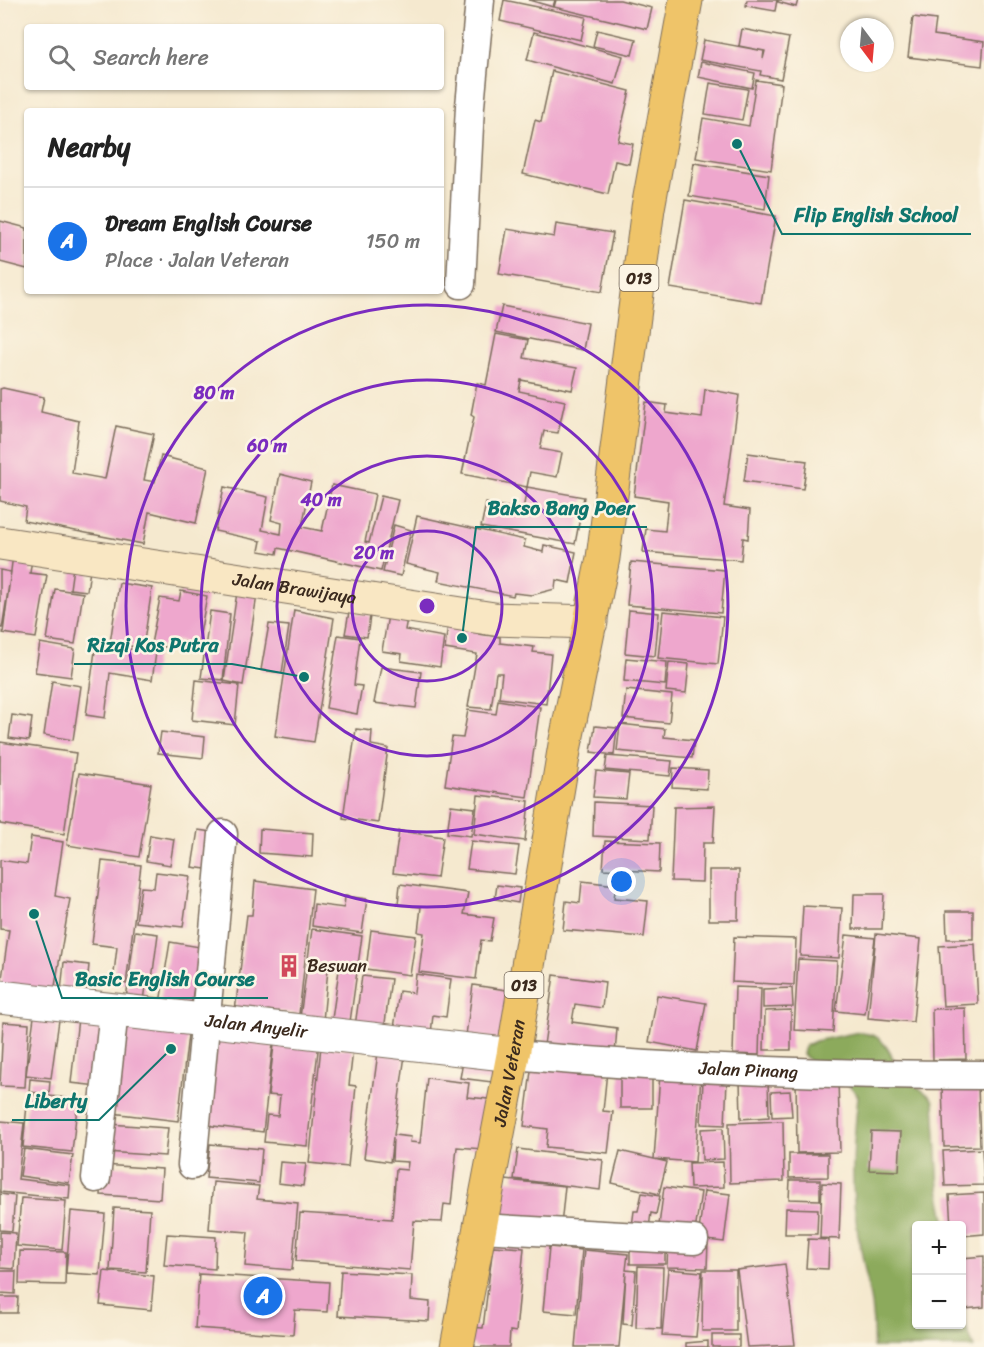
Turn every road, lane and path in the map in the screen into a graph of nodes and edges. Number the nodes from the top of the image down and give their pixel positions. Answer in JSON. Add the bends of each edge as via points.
{"nodes":[{"id":1,"x":480,"y":0,"type":"edge"},
{"id":2,"x":686,"y":0,"type":"edge"},
{"id":3,"x":461,"y":284,"type":"dead end"},
{"id":4,"x":0,"y":543,"type":"edge"},
{"id":5,"x":591,"y":622,"type":"junction"},
{"id":6,"x":223,"y":834,"type":"dead end"},
{"id":7,"x":0,"y":997,"type":"edge"},
{"id":8,"x":114,"y":1010,"type":"junction"},
{"id":9,"x":205,"y":1020,"type":"junction"},
{"id":10,"x":513,"y":1055,"type":"junction"},
{"id":11,"x":984,"y":1075,"type":"edge"},
{"id":12,"x":192,"y":1165,"type":"dead end"},
{"id":13,"x":96,"y":1178,"type":"dead end"},
{"id":14,"x":480,"y":1228,"type":"junction"},
{"id":15,"x":694,"y":1240,"type":"dead end"},
{"id":16,"x":457,"y":1347,"type":"edge"}],
"edges":[{"from":1,"to":3,"type":"street"},
{"from":2,"to":5,"type":"main road","number":"013","via":[[648,208],[603,558]]},
{"from":4,"to":5,"type":"main road","name":"Jalan Brawijaya","via":[[494,619]]},
{"from":5,"to":10,"type":"main road","name":"Jalan Veteran","number":"013","via":[[563,756]]},
{"from":6,"to":9,"type":"street"},
{"from":7,"to":8,"type":"street","name":"Jalan Anyelir"},
{"from":8,"to":9,"type":"street","name":"Jalan Anyelir"},
{"from":8,"to":13,"type":"street"},
{"from":9,"to":10,"type":"street","name":"Jalan Anyelir"},
{"from":9,"to":12,"type":"street"},
{"from":10,"to":11,"type":"street","name":"Jalan Pinang","via":[[806,1074]]},
{"from":10,"to":14,"type":"main road","name":"Jalan Veteran","number":"013"},
{"from":14,"to":15,"type":"street"},
{"from":14,"to":16,"type":"main road","name":"Jalan Veteran","number":"013"}]}
